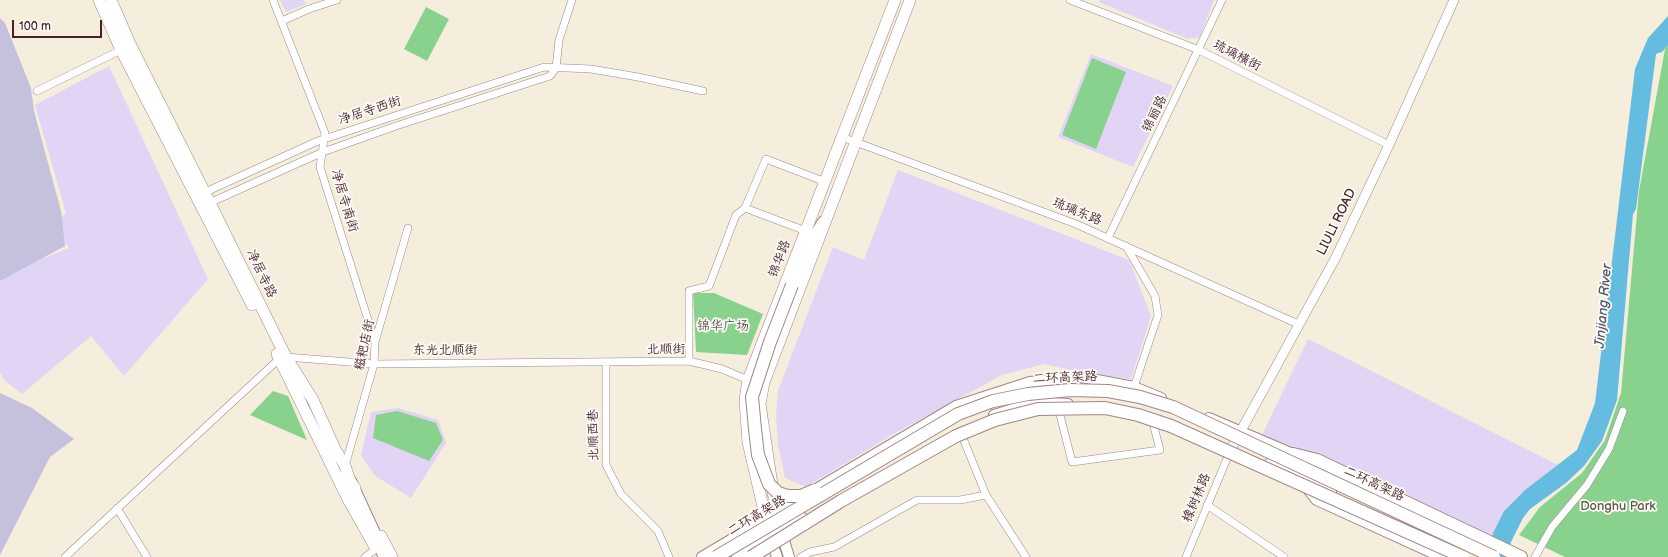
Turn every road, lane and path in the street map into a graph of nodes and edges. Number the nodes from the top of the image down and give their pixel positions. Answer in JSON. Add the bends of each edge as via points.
{"nodes":[{"id":1,"x":99,"y":0,"type":"edge"},
{"id":2,"x":111,"y":0,"type":"edge"},
{"id":3,"x":273,"y":0,"type":"edge"},
{"id":4,"x":337,"y":0,"type":"edge"},
{"id":5,"x":572,"y":0,"type":"edge"},
{"id":6,"x":895,"y":0,"type":"edge"},
{"id":7,"x":910,"y":0,"type":"edge"},
{"id":8,"x":1070,"y":0,"type":"edge"},
{"id":9,"x":1222,"y":0,"type":"edge"},
{"id":10,"x":1454,"y":0,"type":"edge"},
{"id":11,"x":282,"y":21,"type":"junction"},
{"id":12,"x":121,"y":50,"type":"junction"},
{"id":13,"x":1199,"y":50,"type":"junction"},
{"id":14,"x":556,"y":68,"type":"junction"},
{"id":15,"x":37,"y":91,"type":"dead end"},
{"id":16,"x":703,"y":92,"type":"dead end"},
{"id":17,"x":842,"y":137,"type":"junction"},
{"id":18,"x":325,"y":139,"type":"junction"},
{"id":19,"x":855,"y":142,"type":"junction"},
{"id":20,"x":1389,"y":145,"type":"junction"},
{"id":21,"x":323,"y":152,"type":"junction"},
{"id":22,"x":823,"y":181,"type":"dead end"},
{"id":23,"x":204,"y":199,"type":"junction"},
{"id":24,"x":745,"y":208,"type":"junction"},
{"id":25,"x":824,"y":222,"type":"junction"},
{"id":26,"x":408,"y":228,"type":"dead end"},
{"id":27,"x":806,"y":231,"type":"junction"},
{"id":28,"x":1108,"y":238,"type":"junction"},
{"id":29,"x":1126,"y":245,"type":"junction"},
{"id":30,"x":1298,"y":324,"type":"junction"},
{"id":31,"x":376,"y":342,"type":"junction"},
{"id":32,"x":282,"y":358,"type":"junction"},
{"id":33,"x":689,"y":361,"type":"junction"},
{"id":34,"x":606,"y":363,"type":"junction"},
{"id":35,"x":374,"y":364,"type":"junction"},
{"id":36,"x":748,"y":380,"type":"junction"},
{"id":37,"x":1134,"y":387,"type":"junction"},
{"id":38,"x":1057,"y":403,"type":"junction"},
{"id":39,"x":1623,"y":410,"type":"dead end"},
{"id":40,"x":1152,"y":415,"type":"junction"},
{"id":41,"x":959,"y":429,"type":"junction"},
{"id":42,"x":1240,"y":431,"type":"junction"},
{"id":43,"x":912,"y":440,"type":"junction"},
{"id":44,"x":1231,"y":449,"type":"junction"},
{"id":45,"x":1293,"y":454,"type":"junction"},
{"id":46,"x":345,"y":466,"type":"junction"},
{"id":47,"x":1298,"y":475,"type":"junction"},
{"id":48,"x":350,"y":481,"type":"junction"},
{"id":49,"x":986,"y":495,"type":"junction"},
{"id":50,"x":1207,"y":505,"type":"junction"},
{"id":51,"x":117,"y":508,"type":"junction"},
{"id":52,"x":778,"y":513,"type":"junction"},
{"id":53,"x":766,"y":520,"type":"junction"},
{"id":54,"x":781,"y":531,"type":"junction"},
{"id":55,"x":770,"y":537,"type":"junction"},
{"id":56,"x":380,"y":554,"type":"edge"},
{"id":57,"x":65,"y":557,"type":"edge"},
{"id":58,"x":147,"y":557,"type":"edge"},
{"id":59,"x":365,"y":557,"type":"edge"},
{"id":60,"x":392,"y":557,"type":"edge"},
{"id":61,"x":669,"y":557,"type":"edge"},
{"id":62,"x":702,"y":557,"type":"edge"},
{"id":63,"x":716,"y":557,"type":"edge"},
{"id":64,"x":737,"y":557,"type":"edge"},
{"id":65,"x":750,"y":557,"type":"edge"},
{"id":66,"x":777,"y":557,"type":"edge"},
{"id":67,"x":789,"y":557,"type":"edge"},
{"id":68,"x":801,"y":557,"type":"edge"},
{"id":69,"x":1026,"y":557,"type":"edge"},
{"id":70,"x":1186,"y":557,"type":"edge"},
{"id":71,"x":1284,"y":557,"type":"edge"},
{"id":72,"x":1444,"y":557,"type":"edge"},
{"id":73,"x":1457,"y":557,"type":"edge"},
{"id":74,"x":1464,"y":557,"type":"edge"},
{"id":75,"x":1494,"y":557,"type":"edge"},
{"id":76,"x":1518,"y":557,"type":"edge"},
{"id":77,"x":1535,"y":557,"type":"edge"}],
"edges":[{"from":1,"to":12,"type":"main road","name":"净居寺路"},
{"from":2,"to":23,"type":"main road","name":"净居寺路"},
{"from":3,"to":11,"type":"street","name":"净居寺南街"},
{"from":4,"to":11,"type":"street","via":[[308,8]]},
{"from":5,"to":14,"type":"street","via":[[559,40]]},
{"from":6,"to":17,"type":"main road","name":"锦华路"},
{"from":7,"to":19,"type":"main road"},
{"from":8,"to":13,"type":"street","name":"琉璃横街"},
{"from":9,"to":13,"type":"street","name":"锦丽路"},
{"from":10,"to":20,"type":"street","name":"LIULI ROAD"},
{"from":11,"to":18,"type":"street","name":"净居寺南街","via":[[325,133]]},
{"from":12,"to":15,"type":"street"},
{"from":12,"to":23,"type":"main road","name":"净居寺路"},
{"from":13,"to":20,"type":"street","name":"琉璃横街"},
{"from":13,"to":28,"type":"street","name":"锦丽路"},
{"from":14,"to":16,"type":"street","name":"净居寺西街","via":[[606,72]]},
{"from":14,"to":18,"type":"street","name":"净居寺西街","via":[[544,67]]},
{"from":14,"to":21,"type":"street","name":"净居寺西街","via":[[550,76]]},
{"from":17,"to":19,"type":"street","name":"琉璃东路"},
{"from":17,"to":27,"type":"main road","name":"锦华路"},
{"from":18,"to":21,"type":"street","name":"净居寺南街"},
{"from":18,"to":23,"type":"street","name":"净居寺西街"},
{"from":19,"to":25,"type":"main road"},
{"from":19,"to":28,"type":"street","name":"琉璃东路"},
{"from":20,"to":30,"type":"street","name":"LIULI ROAD","via":[[1336,257]]},
{"from":21,"to":23,"type":"street","name":"净居寺西街"},
{"from":21,"to":31,"type":"street","name":"净居寺南街","via":[[320,167]]},
{"from":22,"to":24,"type":"street","via":[[766,159]]},
{"from":23,"to":32,"type":"main road","name":"净居寺路"},
{"from":24,"to":27,"type":"street"},
{"from":24,"to":33,"type":"street","via":[[736,215],[709,286],[689,291]]},
{"from":25,"to":43,"type":"highway","bridge":true,"via":[[807,248],[792,284],[752,397],[758,455],[769,484],[778,493],[801,496],[817,490],[886,450]]},
{"from":25,"to":52,"type":"main road","via":[[764,382],[760,404],[771,483]]},
{"from":26,"to":31,"type":"street","name":"糍粑店街"},
{"from":27,"to":36,"type":"main road","name":"锦华路"},
{"from":28,"to":29,"type":"street","name":"琉璃东路"},
{"from":29,"to":30,"type":"street","name":"琉璃东路"},
{"from":29,"to":37,"type":"street","via":[[1155,296],[1158,315]]},
{"from":30,"to":42,"type":"street","name":"LIULI ROAD"},
{"from":31,"to":35,"type":"street","name":"糍粑店街"},
{"from":32,"to":35,"type":"street","name":"东光北顺街"},
{"from":32,"to":46,"type":"main road","name":"净居寺路","via":[[313,400]]},
{"from":32,"to":51,"type":"street"},
{"from":32,"to":56,"type":"main road","name":"净居寺路","via":[[348,499]]},
{"from":33,"to":34,"type":"street","name":"北顺街"},
{"from":33,"to":36,"type":"street","name":"北顺街","via":[[722,369]]},
{"from":34,"to":35,"type":"street","name":"东光北顺街"},
{"from":34,"to":61,"type":"street","name":"北顺西巷","via":[[606,465],[621,494],[658,531]]},
{"from":35,"to":46,"type":"street","name":"糍粑店街"},
{"from":36,"to":53,"type":"main road","name":"锦华路","via":[[745,400],[748,442]]},
{"from":37,"to":42,"type":"main road"},
{"from":37,"to":52,"type":"main road","via":[[1081,377],[1030,382],[956,406]]},
{"from":38,"to":40,"type":"main road","via":[[1116,406]]},
{"from":38,"to":40,"type":"street","via":[[1072,462],[1160,450]]},
{"from":38,"to":41,"type":"main road","via":[[1035,402]]},
{"from":39,"to":77,"type":"street","via":[[1609,449],[1587,485],[1552,527]]},
{"from":40,"to":44,"type":"main road"},
{"from":41,"to":49,"type":"street"},
{"from":41,"to":54,"type":"main road"},
{"from":42,"to":44,"type":"street","name":"LIULI ROAD"},
{"from":42,"to":45,"type":"main road"},
{"from":43,"to":63,"type":"highway","name":"二环高架路","bridge":true},
{"from":43,"to":75,"type":"highway","name":"二环高架路","bridge":true,"via":[[958,414],[993,401],[1028,394],[1070,390],[1108,391],[1140,397],[1173,407]]},
{"from":44,"to":47,"type":"main road"},
{"from":44,"to":50,"type":"street","name":"橡树林路"},
{"from":45,"to":76,"type":"highway","via":[[1317,460]]},
{"from":45,"to":76,"type":"main road","via":[[1306,465]]},
{"from":46,"to":48,"type":"main road","name":"净居寺路"},
{"from":47,"to":72,"type":"highway","via":[[1317,498]]},
{"from":47,"to":73,"type":"main road","via":[[1439,545]]},
{"from":48,"to":56,"type":"highway"},
{"from":48,"to":60,"type":"main road","name":"净居寺路","via":[[359,493]]},
{"from":49,"to":68,"type":"street","via":[[960,500],[917,500],[834,547],[810,552]]},
{"from":49,"to":69,"type":"street"},
{"from":50,"to":70,"type":"street","name":"橡树林路"},
{"from":50,"to":71,"type":"street"},
{"from":51,"to":57,"type":"street"},
{"from":51,"to":58,"type":"street"},
{"from":52,"to":53,"type":"main road"},
{"from":52,"to":54,"type":"main road"},
{"from":53,"to":55,"type":"main road","name":"锦华路"},
{"from":53,"to":62,"type":"main road"},
{"from":54,"to":55,"type":"main road"},
{"from":54,"to":67,"type":"main road"},
{"from":55,"to":64,"type":"main road"},
{"from":55,"to":66,"type":"main road"},
{"from":56,"to":59,"type":"street"},
{"from":65,"to":74,"type":"highway","bridge":true,"via":[[861,490],[956,436],[982,425],[1038,409],[1105,408],[1171,426]]}]}
